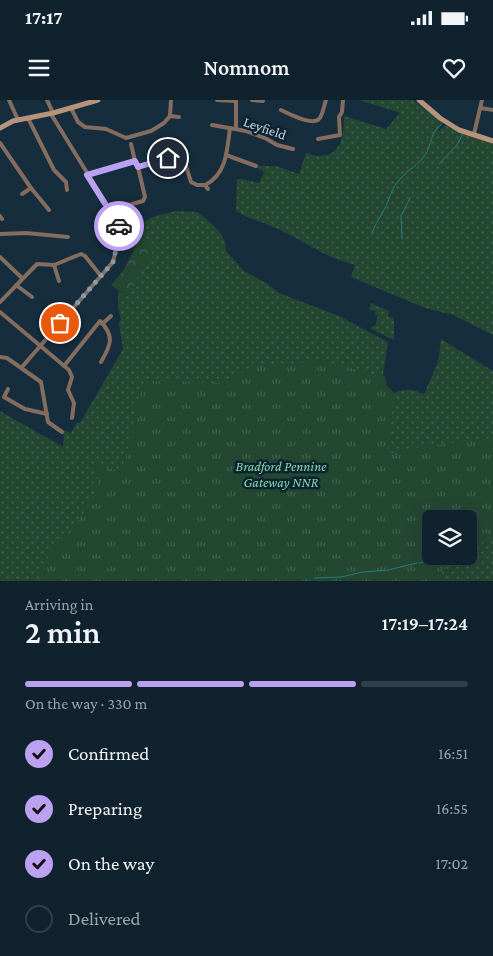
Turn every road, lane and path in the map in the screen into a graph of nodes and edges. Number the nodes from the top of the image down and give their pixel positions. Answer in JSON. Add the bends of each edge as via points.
{"nodes":[{"id":1,"x":9,"y":100,"type":"edge"},
{"id":2,"x":47,"y":100,"type":"edge"},
{"id":3,"x":94,"y":100,"type":"edge"},
{"id":4,"x":171,"y":100,"type":"edge"},
{"id":5,"x":217,"y":100,"type":"edge"},
{"id":6,"x":236,"y":100,"type":"edge"},
{"id":7,"x":252,"y":100,"type":"edge"},
{"id":8,"x":326,"y":100,"type":"edge"},
{"id":9,"x":343,"y":100,"type":"edge"},
{"id":10,"x":419,"y":100,"type":"edge"},
{"id":11,"x":482,"y":100,"type":"edge"},
{"id":12,"x":263,"y":101,"type":"edge"},
{"id":13,"x":71,"y":108,"type":"junction"},
{"id":14,"x":481,"y":108,"type":"junction"},
{"id":15,"x":281,"y":110,"type":"dead end"},
{"id":16,"x":493,"y":110,"type":"edge"},
{"id":17,"x":52,"y":114,"type":"junction"},
{"id":18,"x":170,"y":116,"type":"junction"},
{"id":19,"x":179,"y":117,"type":"dead end"},
{"id":20,"x":28,"y":118,"type":"junction"},
{"id":21,"x":18,"y":120,"type":"junction"},
{"id":22,"x":305,"y":120,"type":"junction"},
{"id":23,"x":212,"y":125,"type":"dead end"},
{"id":24,"x":304,"y":127,"type":"dead end"},
{"id":25,"x":0,"y":128,"type":"edge"},
{"id":26,"x":230,"y":128,"type":"junction"},
{"id":27,"x":236,"y":129,"type":"junction"},
{"id":28,"x":474,"y":134,"type":"junction"},
{"id":29,"x":134,"y":137,"type":"junction"},
{"id":30,"x":126,"y":138,"type":"junction"},
{"id":31,"x":318,"y":139,"type":"dead end"},
{"id":32,"x":493,"y":141,"type":"edge"},
{"id":33,"x":0,"y":143,"type":"edge"},
{"id":34,"x":131,"y":144,"type":"junction"},
{"id":35,"x":294,"y":149,"type":"dead end"},
{"id":36,"x":226,"y":155,"type":"junction"},
{"id":37,"x":135,"y":161,"type":"junction"},
{"id":38,"x":256,"y":166,"type":"dead end"},
{"id":39,"x":138,"y":167,"type":"junction"},
{"id":40,"x":87,"y":175,"type":"junction"},
{"id":41,"x":31,"y":188,"type":"junction"},
{"id":42,"x":67,"y":190,"type":"dead end"},
{"id":43,"x":22,"y":194,"type":"dead end"},
{"id":44,"x":129,"y":205,"type":"dead end"},
{"id":45,"x":50,"y":210,"type":"dead end"},
{"id":46,"x":0,"y":234,"type":"edge"},
{"id":47,"x":68,"y":237,"type":"dead end"},
{"id":48,"x":1,"y":260,"type":"edge"},
{"id":49,"x":54,"y":265,"type":"junction"},
{"id":50,"x":101,"y":276,"type":"junction"},
{"id":51,"x":22,"y":278,"type":"junction"},
{"id":52,"x":60,"y":281,"type":"dead end"},
{"id":53,"x":16,"y":285,"type":"junction"},
{"id":54,"x":32,"y":297,"type":"dead end"},
{"id":55,"x":0,"y":302,"type":"edge"},
{"id":56,"x":0,"y":312,"type":"edge"},
{"id":57,"x":111,"y":316,"type":"dead end"},
{"id":58,"x":101,"y":322,"type":"junction"},
{"id":59,"x":40,"y":345,"type":"junction"},
{"id":60,"x":0,"y":357,"type":"edge"},
{"id":61,"x":101,"y":362,"type":"dead end"},
{"id":62,"x":64,"y":366,"type":"junction"},
{"id":63,"x":22,"y":367,"type":"junction"},
{"id":64,"x":8,"y":389,"type":"dead end"},
{"id":65,"x":47,"y":414,"type":"junction"},
{"id":66,"x":72,"y":418,"type":"dead end"},
{"id":67,"x":62,"y":432,"type":"dead end"}],
"edges":[{"from":1,"to":21,"type":"street"},
{"from":2,"to":17,"type":"street"},
{"from":3,"to":13,"type":"street"},
{"from":4,"to":18,"type":"street"},
{"from":5,"to":6,"type":"street"},
{"from":6,"to":27,"type":"street"},
{"from":7,"to":12,"type":"street"},
{"from":8,"to":22,"type":"street","via":[[319,119]]},
{"from":9,"to":31,"type":"street","via":[[339,137]]},
{"from":10,"to":28,"type":"street","via":[[446,122]]},
{"from":11,"to":14,"type":"street"},
{"from":13,"to":17,"type":"street"},
{"from":13,"to":30,"type":"street","via":[[82,126],[109,130]]},
{"from":14,"to":16,"type":"street"},
{"from":14,"to":28,"type":"street"},
{"from":15,"to":22,"type":"street"},
{"from":17,"to":20,"type":"street"},
{"from":17,"to":40,"type":"street"},
{"from":18,"to":19,"type":"street"},
{"from":18,"to":29,"type":"street","via":[[156,129]]},
{"from":20,"to":21,"type":"street"},
{"from":20,"to":42,"type":"street","via":[[54,170],[66,182]]},
{"from":21,"to":25,"type":"street"},
{"from":22,"to":24,"type":"street"},
{"from":23,"to":26,"type":"street","name":"Leyfield"},
{"from":26,"to":27,"type":"street","name":"Leyfield"},
{"from":26,"to":36,"type":"street"},
{"from":27,"to":35,"type":"street","name":"Leyfield"},
{"from":28,"to":32,"type":"street"},
{"from":29,"to":30,"type":"street"},
{"from":29,"to":34,"type":"street"},
{"from":30,"to":34,"type":"street"},
{"from":33,"to":41,"type":"street"},
{"from":34,"to":37,"type":"street"},
{"from":36,"to":38,"type":"street"},
{"from":36,"to":39,"type":"street","via":[[220,174],[206,187],[191,182],[182,153]]},
{"from":37,"to":39,"type":"street"},
{"from":37,"to":40,"type":"street"},
{"from":39,"to":44,"type":"street","via":[[146,197]]},
{"from":40,"to":50,"type":"street","via":[[121,228],[114,260]]},
{"from":41,"to":43,"type":"street"},
{"from":41,"to":45,"type":"street"},
{"from":46,"to":47,"type":"street"},
{"from":48,"to":51,"type":"street"},
{"from":49,"to":50,"type":"street","via":[[81,254]]},
{"from":49,"to":51,"type":"street","via":[[35,265]]},
{"from":49,"to":52,"type":"street"},
{"from":50,"to":59,"type":"street"},
{"from":51,"to":53,"type":"street"},
{"from":53,"to":54,"type":"street"},
{"from":53,"to":55,"type":"street"},
{"from":56,"to":59,"type":"street"},
{"from":57,"to":58,"type":"street"},
{"from":58,"to":61,"type":"street","via":[[109,332],[110,340]]},
{"from":58,"to":62,"type":"street"},
{"from":59,"to":62,"type":"street"},
{"from":59,"to":63,"type":"street"},
{"from":60,"to":63,"type":"street"},
{"from":62,"to":66,"type":"street","via":[[71,375],[68,388],[74,400]]},
{"from":63,"to":65,"type":"street","via":[[41,382]]},
{"from":64,"to":65,"type":"street","via":[[4,397],[25,409]]},
{"from":65,"to":67,"type":"street","via":[[48,422]]}]}
